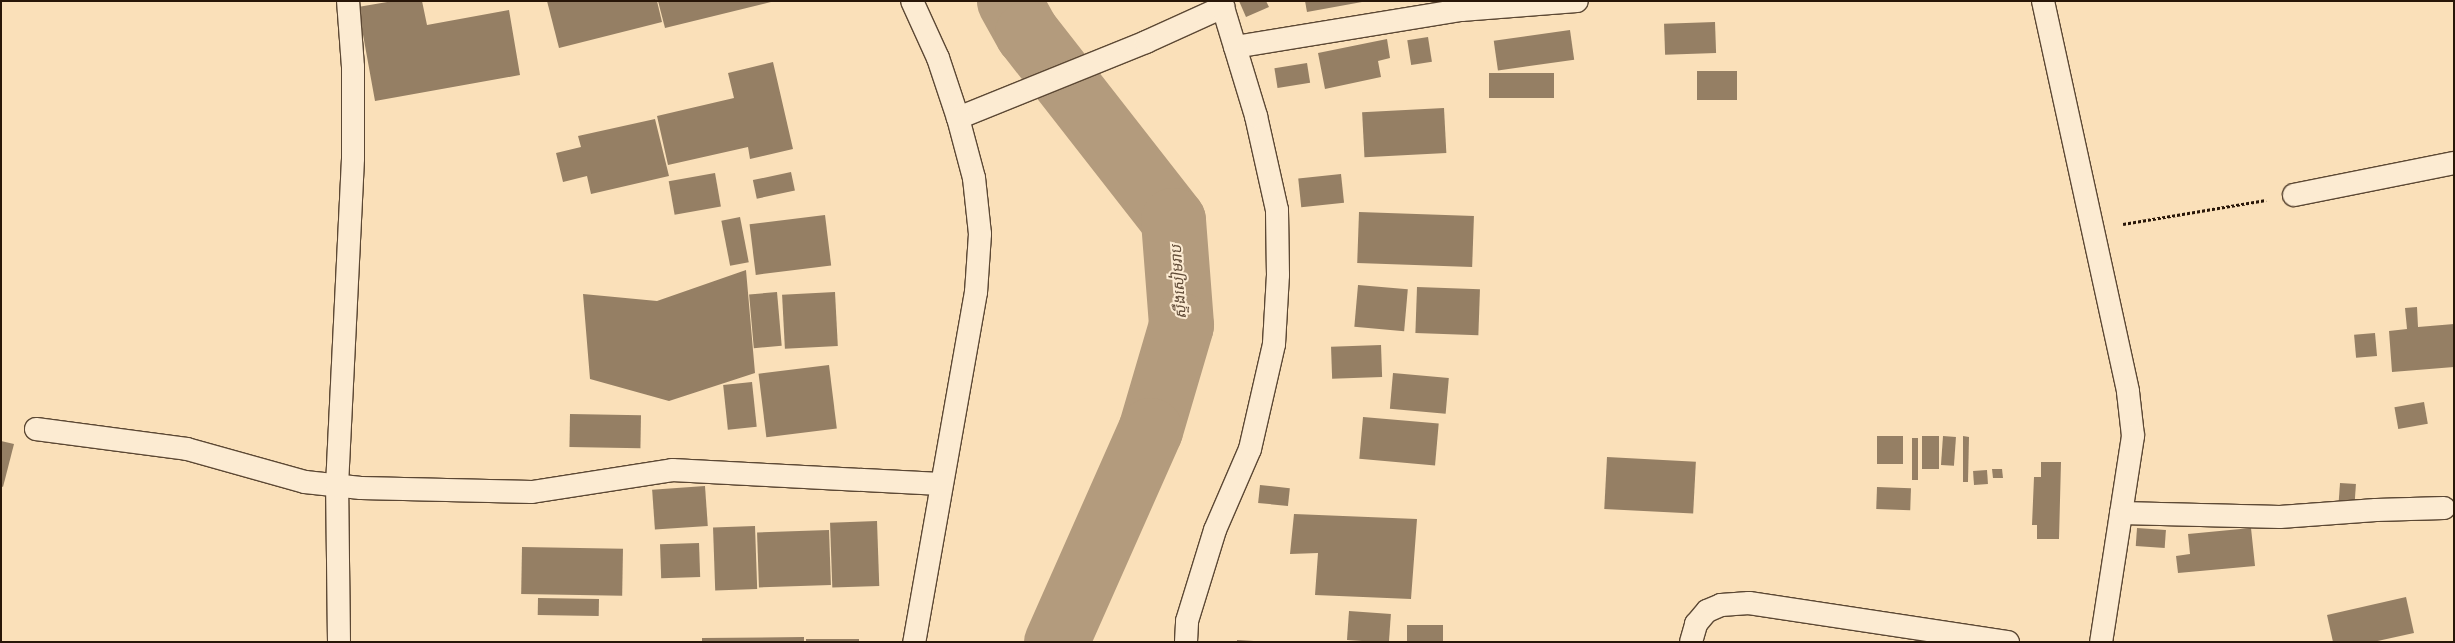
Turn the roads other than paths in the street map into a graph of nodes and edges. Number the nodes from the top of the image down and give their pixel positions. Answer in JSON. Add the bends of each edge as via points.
{"nodes":[{"id":1,"x":348,"y":1,"type":"edge"},
{"id":2,"x":912,"y":1,"type":"edge"},
{"id":3,"x":1577,"y":1,"type":"edge"},
{"id":4,"x":2043,"y":1,"type":"edge"},
{"id":5,"x":1222,"y":4,"type":"edge"},
{"id":6,"x":1235,"y":47,"type":"junction"},
{"id":7,"x":958,"y":118,"type":"junction"},
{"id":8,"x":2454,"y":163,"type":"edge"},
{"id":9,"x":2294,"y":195,"type":"road end"},
{"id":10,"x":36,"y":429,"type":"dead end"},
{"id":11,"x":941,"y":484,"type":"junction"},
{"id":12,"x":337,"y":486,"type":"junction"},
{"id":13,"x":2444,"y":508,"type":"dead end"},
{"id":14,"x":2121,"y":513,"type":"junction"},
{"id":15,"x":339,"y":642,"type":"edge"},
{"id":16,"x":914,"y":642,"type":"edge"},
{"id":17,"x":1186,"y":642,"type":"edge"},
{"id":18,"x":1691,"y":642,"type":"edge"},
{"id":19,"x":2008,"y":642,"type":"edge"},
{"id":20,"x":2101,"y":642,"type":"edge"}],
"edges":[{"from":1,"to":12,"type":"street","via":[[353,67],[353,158]]},
{"from":2,"to":7,"type":"street","via":[[938,58]]},
{"from":3,"to":6,"type":"street","via":[[1461,10]]},
{"from":4,"to":14,"type":"street","via":[[2128,392],[2133,436]]},
{"from":5,"to":6,"type":"street"},
{"from":5,"to":7,"type":"street","via":[[1146,42]]},
{"from":6,"to":17,"type":"street","via":[[1256,116],[1277,210],[1278,275],[1274,344],[1250,449],[1215,530],[1187,621]]},
{"from":7,"to":11,"type":"street","via":[[974,178],[980,234],[979,261],[975,299]]},
{"from":8,"to":9,"type":"street"},
{"from":10,"to":12,"type":"street","via":[[187,449],[305,482]]},
{"from":11,"to":12,"type":"street","via":[[672,470],[532,492]]},
{"from":11,"to":16,"type":"street"},
{"from":12,"to":15,"type":"street"},
{"from":13,"to":14,"type":"street","via":[[2280,516]]},
{"from":14,"to":20,"type":"street"},
{"from":18,"to":19,"type":"street","via":[[1696,624],[1707,611],[1721,605],[1749,603]]}]}
